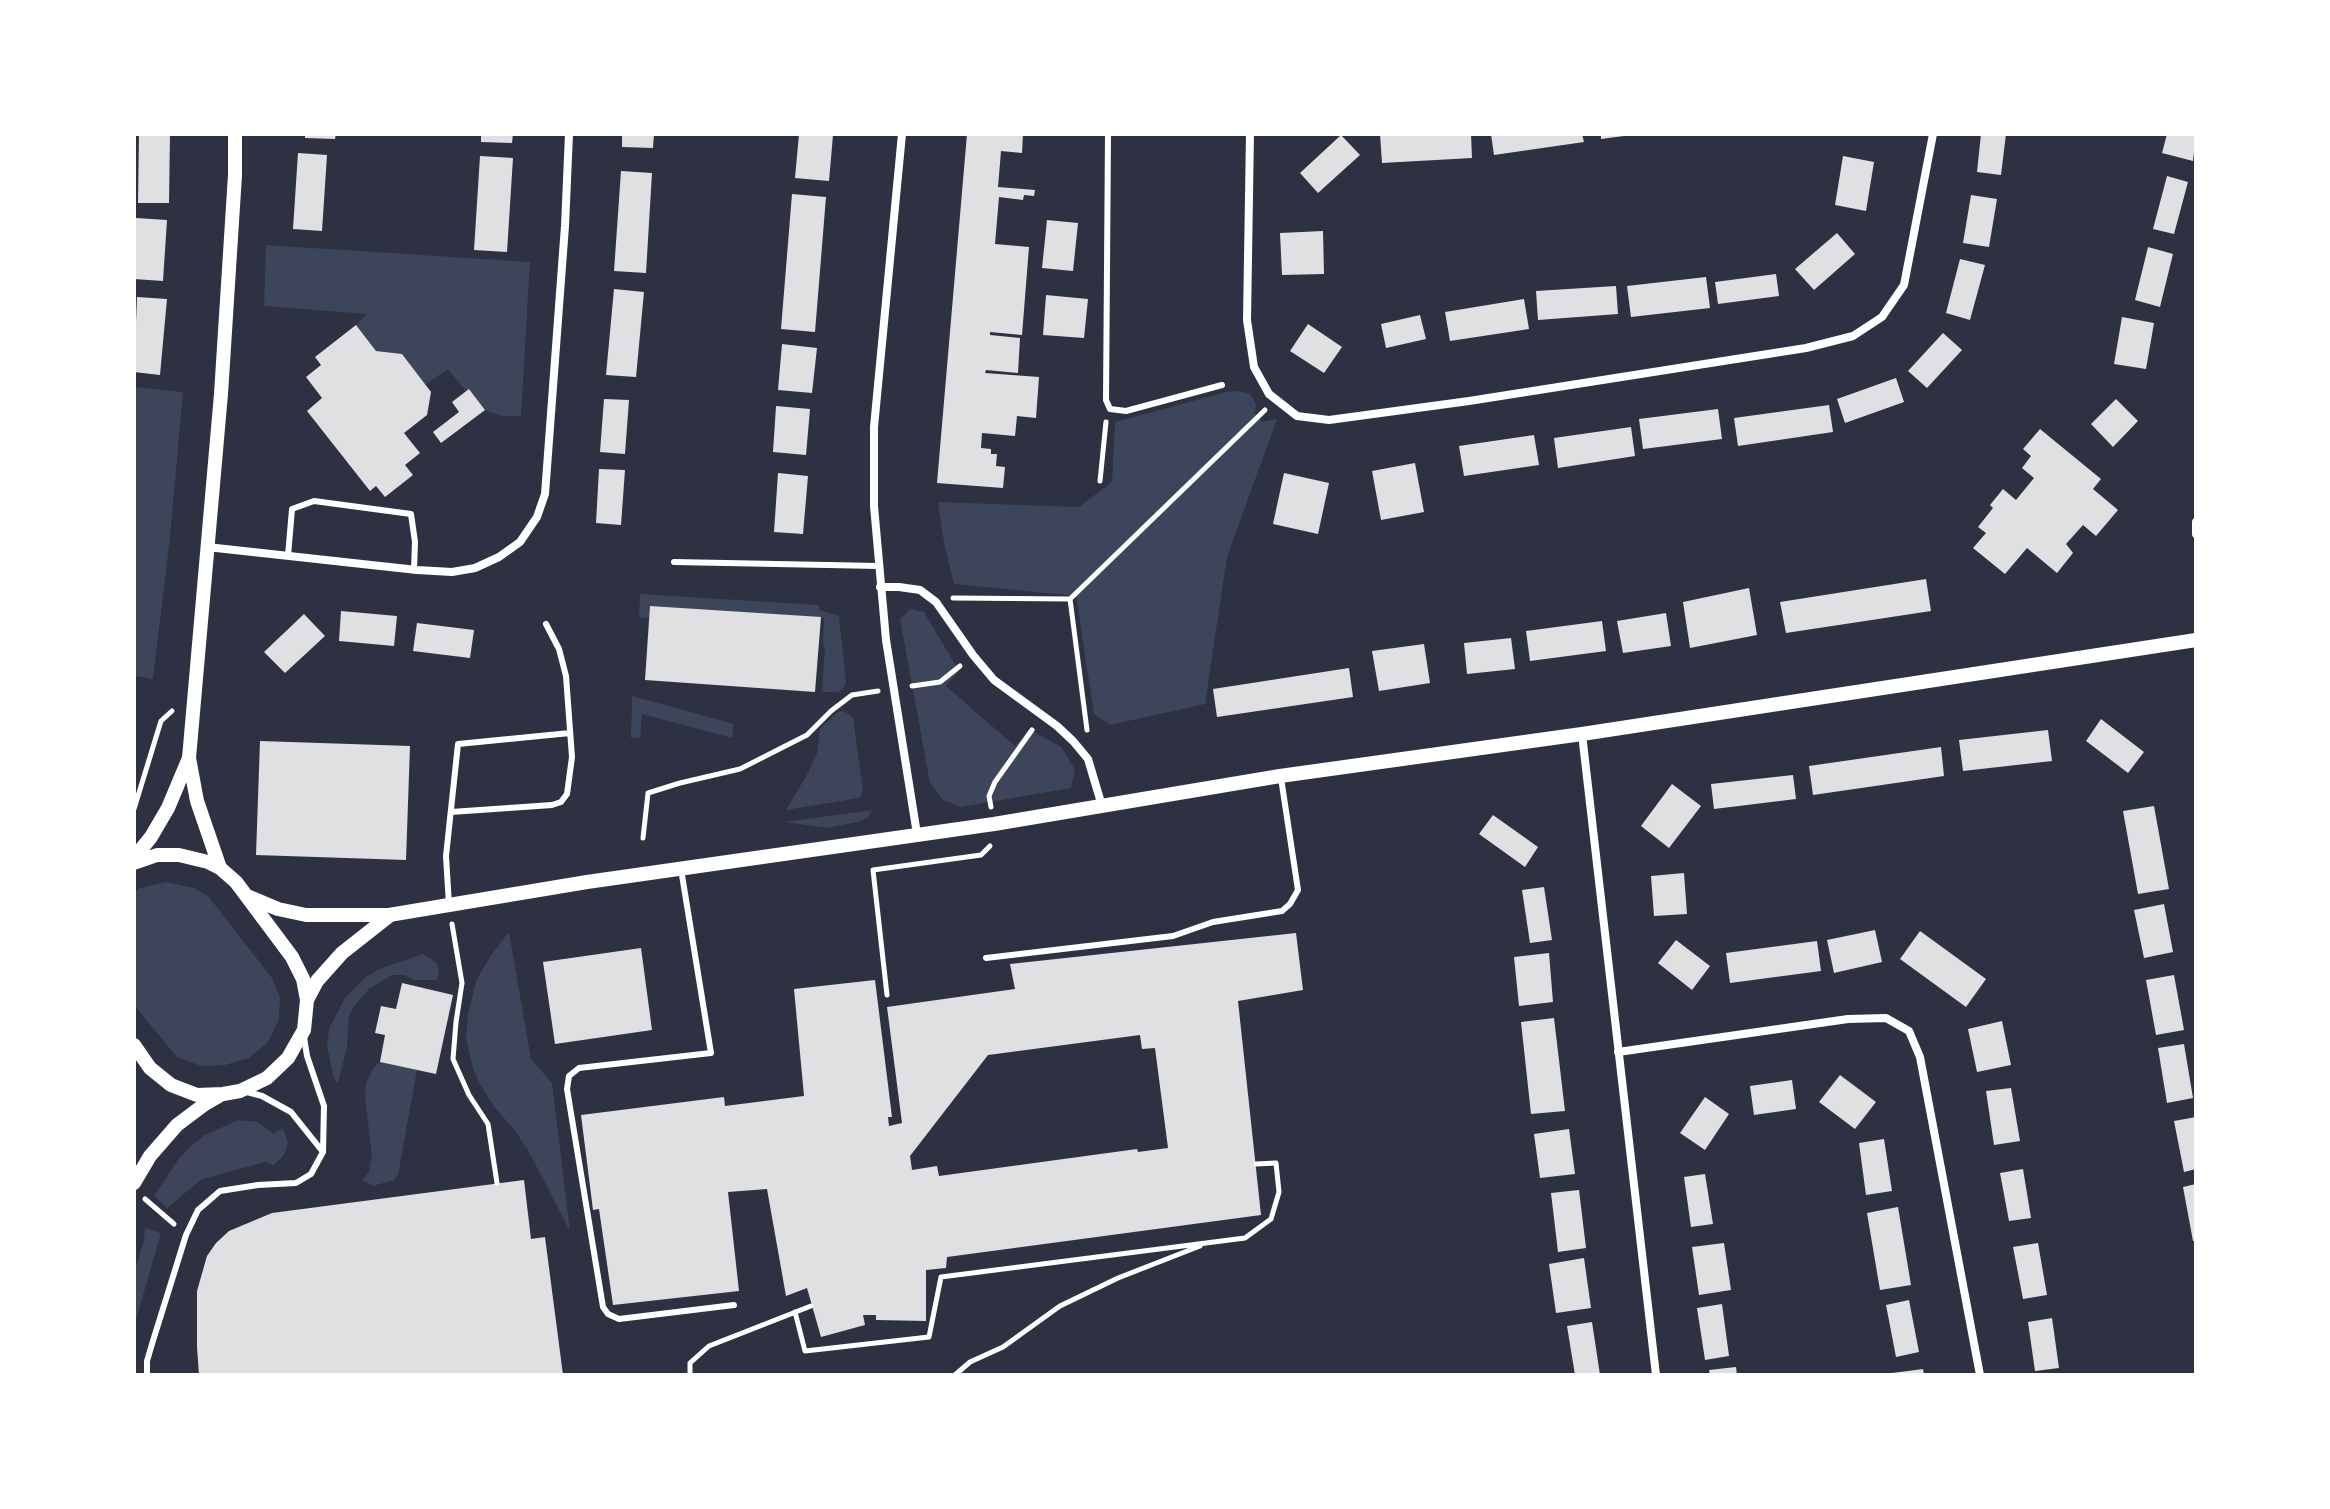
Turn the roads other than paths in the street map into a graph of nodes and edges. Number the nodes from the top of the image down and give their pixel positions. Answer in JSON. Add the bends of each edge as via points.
{"nodes":[{"id":1,"x":235,"y":134,"type":"edge"},
{"id":2,"x":569,"y":134,"type":"edge"},
{"id":3,"x":902,"y":134,"type":"edge"},
{"id":4,"x":1108,"y":134,"type":"edge"},
{"id":5,"x":1250,"y":134,"type":"edge"},
{"id":6,"x":1933,"y":134,"type":"edge"},
{"id":7,"x":1222,"y":385,"type":"dead end"},
{"id":8,"x":2196,"y":522,"type":"edge"},
{"id":9,"x":2196,"y":534,"type":"edge"},
{"id":10,"x":206,"y":547,"type":"junction"},
{"id":11,"x":288,"y":556,"type":"junction"},
{"id":12,"x":674,"y":562,"type":"dead end"},
{"id":13,"x":879,"y":566,"type":"junction"},
{"id":14,"x":414,"y":570,"type":"junction"},
{"id":15,"x":880,"y":587,"type":"junction"},
{"id":16,"x":546,"y":624,"type":"dead end"},
{"id":17,"x":2196,"y":640,"type":"edge"},
{"id":18,"x":570,"y":733,"type":"junction"},
{"id":19,"x":1582,"y":734,"type":"junction"},
{"id":20,"x":189,"y":758,"type":"junction"},
{"id":21,"x":1280,"y":776,"type":"junction"},
{"id":22,"x":1102,"y":806,"type":"junction"},
{"id":23,"x":451,"y":812,"type":"junction"},
{"id":24,"x":917,"y":834,"type":"junction"},
{"id":25,"x":134,"y":860,"type":"edge"},
{"id":26,"x":220,"y":868,"type":"junction"},
{"id":27,"x":681,"y":869,"type":"junction"},
{"id":28,"x":247,"y":896,"type":"junction"},
{"id":29,"x":449,"y":905,"type":"junction"},
{"id":30,"x":389,"y":915,"type":"junction"},
{"id":31,"x":986,"y":958,"type":"dead end"},
{"id":32,"x":307,"y":1000,"type":"junction"},
{"id":33,"x":304,"y":1030,"type":"junction"},
{"id":34,"x":134,"y":1045,"type":"edge"},
{"id":35,"x":1618,"y":1052,"type":"junction"},
{"id":36,"x":240,"y":1091,"type":"junction"},
{"id":37,"x":223,"y":1094,"type":"junction"},
{"id":38,"x":323,"y":1152,"type":"junction"},
{"id":39,"x":134,"y":1183,"type":"edge"},
{"id":40,"x":734,"y":1305,"type":"dead end"},
{"id":41,"x":147,"y":1375,"type":"edge"},
{"id":42,"x":1656,"y":1375,"type":"edge"},
{"id":43,"x":1980,"y":1375,"type":"edge"}],
"edges":[{"from":1,"to":10,"type":"street","via":[[221,394]]},
{"from":2,"to":14,"type":"street","via":[[545,494],[537,517],[520,542],[475,568]]},
{"from":3,"to":13,"type":"street","via":[[874,427]]},
{"from":4,"to":7,"type":"lane","via":[[1110,409],[1126,411]]},
{"from":5,"to":6,"type":"street","via":[[1247,320],[1254,367],[1269,394],[1297,416],[1329,420],[1806,348],[1853,336],[1882,317],[1904,285]]},
{"from":8,"to":9,"type":"street"},
{"from":10,"to":11,"type":"street"},
{"from":10,"to":20,"type":"street"},
{"from":11,"to":14,"type":"street"},
{"from":11,"to":14,"type":"lane","via":[[292,509],[314,501],[411,514]]},
{"from":12,"to":13,"type":"lane"},
{"from":13,"to":15,"type":"street"},
{"from":15,"to":22,"type":"street","via":[[920,590],[936,602],[994,680],[1073,741],[1088,759]]},
{"from":15,"to":24,"type":"street"},
{"from":16,"to":18,"type":"lane","via":[[566,676]]},
{"from":17,"to":19,"type":"street"},
{"from":18,"to":23,"type":"lane","via":[[458,744]]},
{"from":18,"to":23,"type":"lane","via":[[571,774],[561,802]]},
{"from":19,"to":21,"type":"street"},
{"from":19,"to":35,"type":"street"},
{"from":20,"to":25,"type":"street","via":[[168,808]]},
{"from":20,"to":26,"type":"street"},
{"from":21,"to":22,"type":"street"},
{"from":21,"to":31,"type":"lane","via":[[1298,890],[1282,911],[1213,922],[1173,936]]},
{"from":22,"to":24,"type":"street"},
{"from":23,"to":29,"type":"lane","via":[[446,856]]},
{"from":24,"to":27,"type":"street"},
{"from":25,"to":26,"type":"street","via":[[179,855]]},
{"from":26,"to":28,"type":"street"},
{"from":27,"to":29,"type":"street"},
{"from":27,"to":40,"type":"lane","via":[[711,1053],[579,1068],[569,1076],[567,1089],[608,1314],[619,1319]]},
{"from":28,"to":30,"type":"street","via":[[306,915]]},
{"from":28,"to":32,"type":"street","via":[[292,957]]},
{"from":29,"to":30,"type":"street"},
{"from":30,"to":32,"type":"street","via":[[342,953]]},
{"from":32,"to":33,"type":"street"},
{"from":33,"to":36,"type":"street","via":[[288,1058],[267,1078]]},
{"from":33,"to":38,"type":"lane","via":[[324,1106]]},
{"from":34,"to":37,"type":"street","via":[[171,1085],[197,1095]]},
{"from":35,"to":42,"type":"street"},
{"from":35,"to":43,"type":"street","via":[[1848,1019],[1886,1018],[1909,1031],[1920,1057]]},
{"from":36,"to":37,"type":"street"},
{"from":36,"to":38,"type":"lane","via":[[291,1112]]},
{"from":37,"to":39,"type":"street","via":[[177,1125]]},
{"from":38,"to":41,"type":"lane","via":[[311,1174],[296,1183],[220,1191],[198,1210],[147,1361]]}]}
